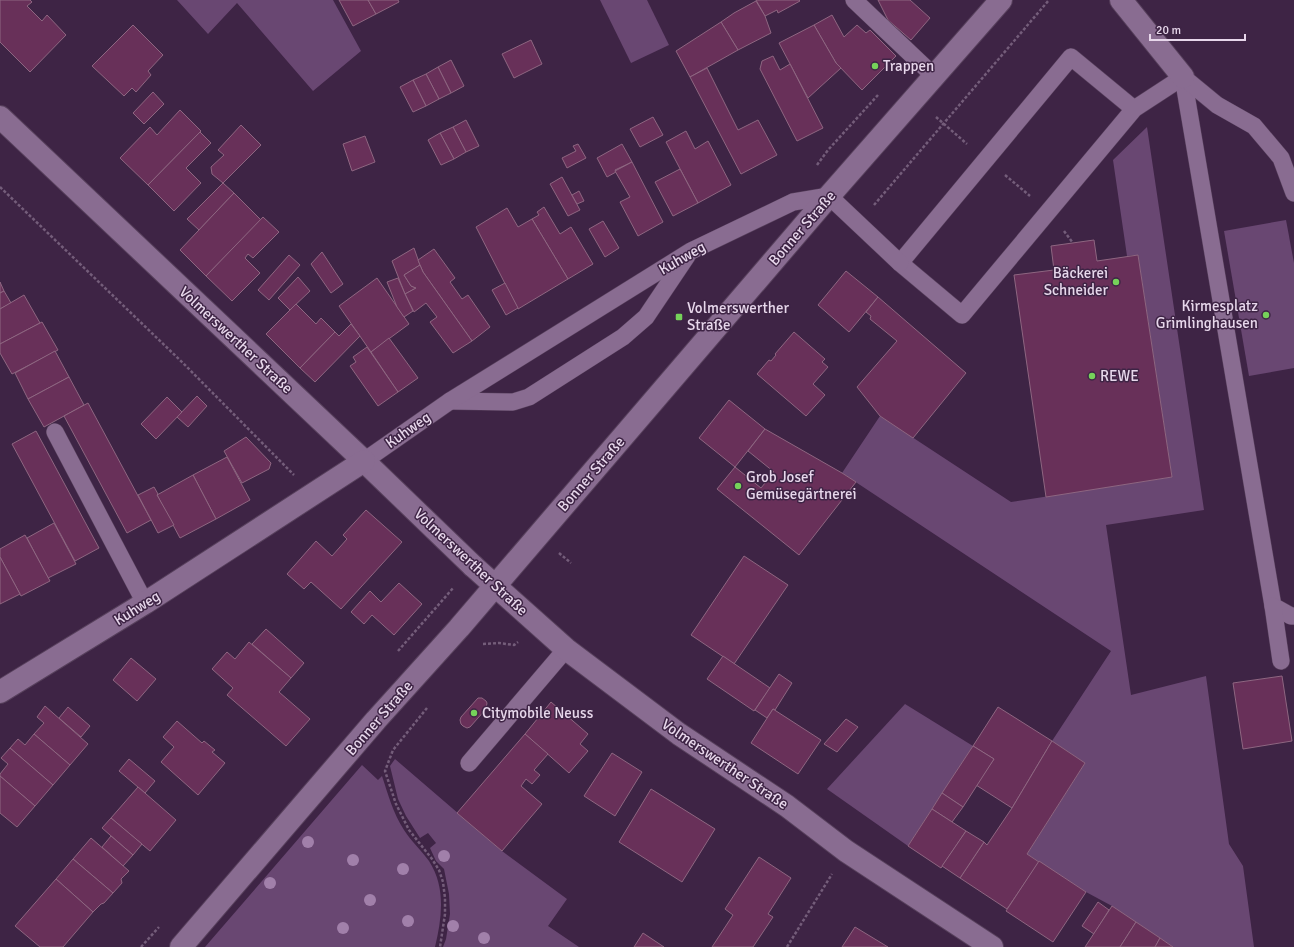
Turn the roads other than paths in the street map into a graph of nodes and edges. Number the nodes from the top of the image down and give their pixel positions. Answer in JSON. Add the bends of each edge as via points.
{"nodes":[{"id":1,"x":854,"y":0,"type":"edge"},
{"id":2,"x":1001,"y":0,"type":"edge"},
{"id":3,"x":1121,"y":0,"type":"edge"},
{"id":4,"x":934,"y":76,"type":"junction"},
{"id":5,"x":1183,"y":77,"type":"junction"},
{"id":6,"x":1134,"y":109,"type":"junction"},
{"id":7,"x":0,"y":117,"type":"edge"},
{"id":8,"x":1294,"y":193,"type":"edge"},
{"id":9,"x":829,"y":196,"type":"junction"},
{"id":10,"x":691,"y":251,"type":"junction"},
{"id":11,"x":900,"y":263,"type":"junction"},
{"id":12,"x":450,"y":401,"type":"junction"},
{"id":13,"x":55,"y":432,"type":"dead end"},
{"id":14,"x":364,"y":461,"type":"junction"},
{"id":15,"x":495,"y":586,"type":"junction"},
{"id":16,"x":145,"y":603,"type":"junction"},
{"id":17,"x":1272,"y":606,"type":"junction"},
{"id":18,"x":1294,"y":616,"type":"edge"},
{"id":19,"x":566,"y":649,"type":"junction"},
{"id":20,"x":1281,"y":662,"type":"dead end"},
{"id":21,"x":0,"y":692,"type":"edge"},
{"id":22,"x":469,"y":763,"type":"dead end"},
{"id":23,"x":181,"y":947,"type":"edge"},
{"id":24,"x":992,"y":947,"type":"edge"}],
"edges":[{"from":1,"to":4,"type":"lane"},
{"from":2,"to":4,"type":"street","name":"Bonner Straße"},
{"from":3,"to":5,"type":"street"},
{"from":4,"to":9,"type":"street","name":"Bonner Straße"},
{"from":5,"to":6,"type":"lane"},
{"from":5,"to":8,"type":"lane","via":[[1217,106],[1254,126],[1281,158]]},
{"from":5,"to":17,"type":"lane"},
{"from":6,"to":11,"type":"lane","via":[[962,315]]},
{"from":6,"to":11,"type":"lane","via":[[1071,57]]},
{"from":7,"to":14,"type":"street","name":"Volmerswerther Straße"},
{"from":9,"to":10,"type":"lane","name":"Kuhweg","via":[[793,202]]},
{"from":9,"to":11,"type":"lane"},
{"from":9,"to":15,"type":"street","name":"Bonner Straße"},
{"from":10,"to":12,"type":"lane","name":"Kuhweg"},
{"from":10,"to":12,"type":"lane","via":[[646,317],[623,338],[529,397],[513,402]]},
{"from":12,"to":14,"type":"lane","name":"Kuhweg"},
{"from":13,"to":16,"type":"lane"},
{"from":14,"to":15,"type":"street","name":"Volmerswerther Straße"},
{"from":14,"to":16,"type":"street","name":"Kuhweg"},
{"from":15,"to":19,"type":"street","name":"Volmerswerther Straße"},
{"from":15,"to":23,"type":"street","name":"Bonner Straße"},
{"from":16,"to":21,"type":"street","name":"Kuhweg"},
{"from":17,"to":18,"type":"lane"},
{"from":17,"to":20,"type":"lane"},
{"from":19,"to":22,"type":"lane"},
{"from":19,"to":24,"type":"street","name":"Volmerswerther Straße","via":[[679,734],[787,806],[846,852]]}]}
